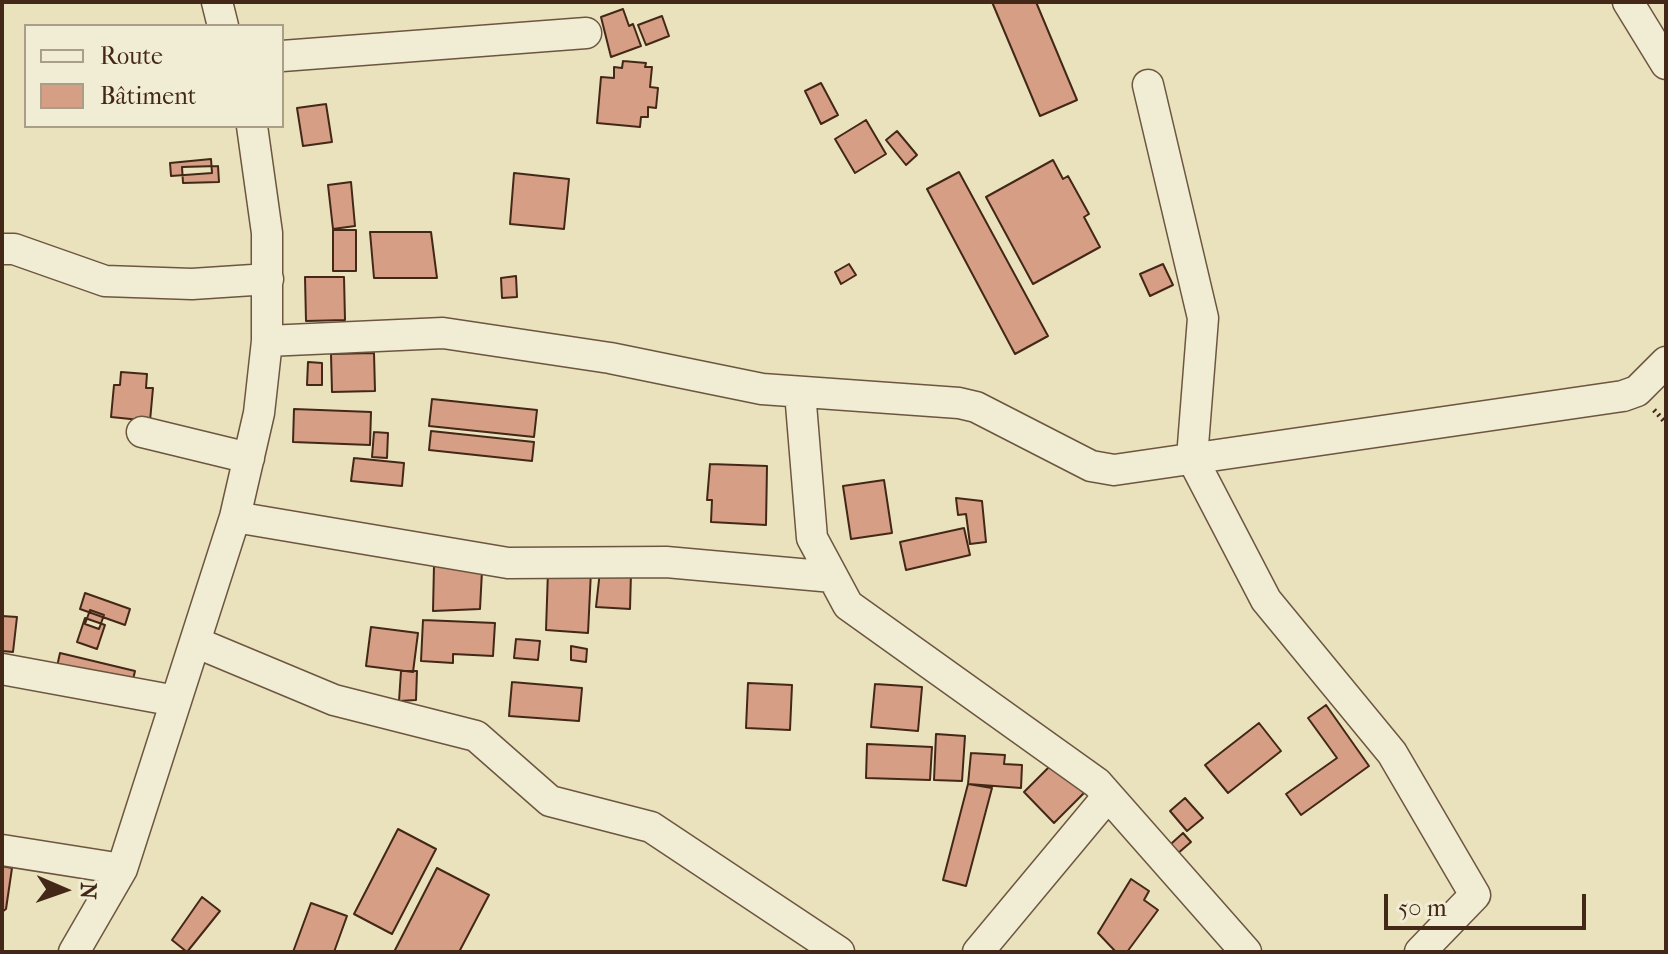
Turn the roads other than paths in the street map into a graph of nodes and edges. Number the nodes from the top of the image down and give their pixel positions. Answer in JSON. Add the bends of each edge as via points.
{"nodes":[{"id":1,"x":217,"y":2,"type":"edge"},
{"id":2,"x":1628,"y":2,"type":"edge"},
{"id":3,"x":222,"y":24,"type":"edge"},
{"id":4,"x":586,"y":33,"type":"dead end"},
{"id":5,"x":284,"y":56,"type":"edge"},
{"id":6,"x":1666,"y":64,"type":"edge"},
{"id":7,"x":1148,"y":85,"type":"dead end"},
{"id":8,"x":252,"y":128,"type":"edge"},
{"id":9,"x":2,"y":249,"type":"edge"},
{"id":10,"x":268,"y":279,"type":"junction"},
{"id":11,"x":267,"y":341,"type":"junction"},
{"id":12,"x":1666,"y":362,"type":"edge"},
{"id":13,"x":800,"y":392,"type":"junction"},
{"id":14,"x":142,"y":432,"type":"dead end"},
{"id":15,"x":249,"y":458,"type":"junction"},
{"id":16,"x":1192,"y":458,"type":"junction"},
{"id":17,"x":235,"y":517,"type":"junction"},
{"id":18,"x":833,"y":577,"type":"junction"},
{"id":19,"x":195,"y":642,"type":"junction"},
{"id":20,"x":2,"y":669,"type":"edge"},
{"id":21,"x":176,"y":701,"type":"junction"},
{"id":22,"x":1108,"y":796,"type":"junction"},
{"id":23,"x":2,"y":850,"type":"edge"},
{"id":24,"x":122,"y":869,"type":"junction"},
{"id":25,"x":1231,"y":946,"type":"edge"},
{"id":26,"x":74,"y":952,"type":"edge"},
{"id":27,"x":839,"y":952,"type":"edge"},
{"id":28,"x":978,"y":952,"type":"edge"},
{"id":29,"x":1420,"y":952,"type":"edge"}],
"edges":[{"from":1,"to":3,"type":"street"},
{"from":2,"to":6,"type":"street"},
{"from":4,"to":5,"type":"street"},
{"from":7,"to":16,"type":"street","via":[[1203,318]]},
{"from":8,"to":10,"type":"street"},
{"from":9,"to":10,"type":"street","via":[[105,281],[192,284]]},
{"from":10,"to":11,"type":"street"},
{"from":11,"to":13,"type":"street","via":[[443,333]]},
{"from":11,"to":15,"type":"street"},
{"from":12,"to":16,"type":"street","via":[[1637,391],[1623,396]]},
{"from":13,"to":16,"type":"street","via":[[976,407],[1091,466],[1114,470]]},
{"from":13,"to":18,"type":"street","via":[[812,538]]},
{"from":14,"to":15,"type":"street"},
{"from":15,"to":17,"type":"street"},
{"from":16,"to":29,"type":"street","via":[[1266,600],[1392,753],[1475,895]]},
{"from":17,"to":18,"type":"street","via":[[508,563],[666,562]]},
{"from":17,"to":19,"type":"street"},
{"from":18,"to":22,"type":"street","via":[[848,605]]},
{"from":19,"to":21,"type":"street"},
{"from":19,"to":27,"type":"street","via":[[334,700],[476,736],[550,801],[651,827]]},
{"from":20,"to":21,"type":"street"},
{"from":21,"to":24,"type":"street"},
{"from":22,"to":25,"type":"street"},
{"from":22,"to":28,"type":"street"},
{"from":23,"to":24,"type":"street"},
{"from":24,"to":26,"type":"street"}]}
